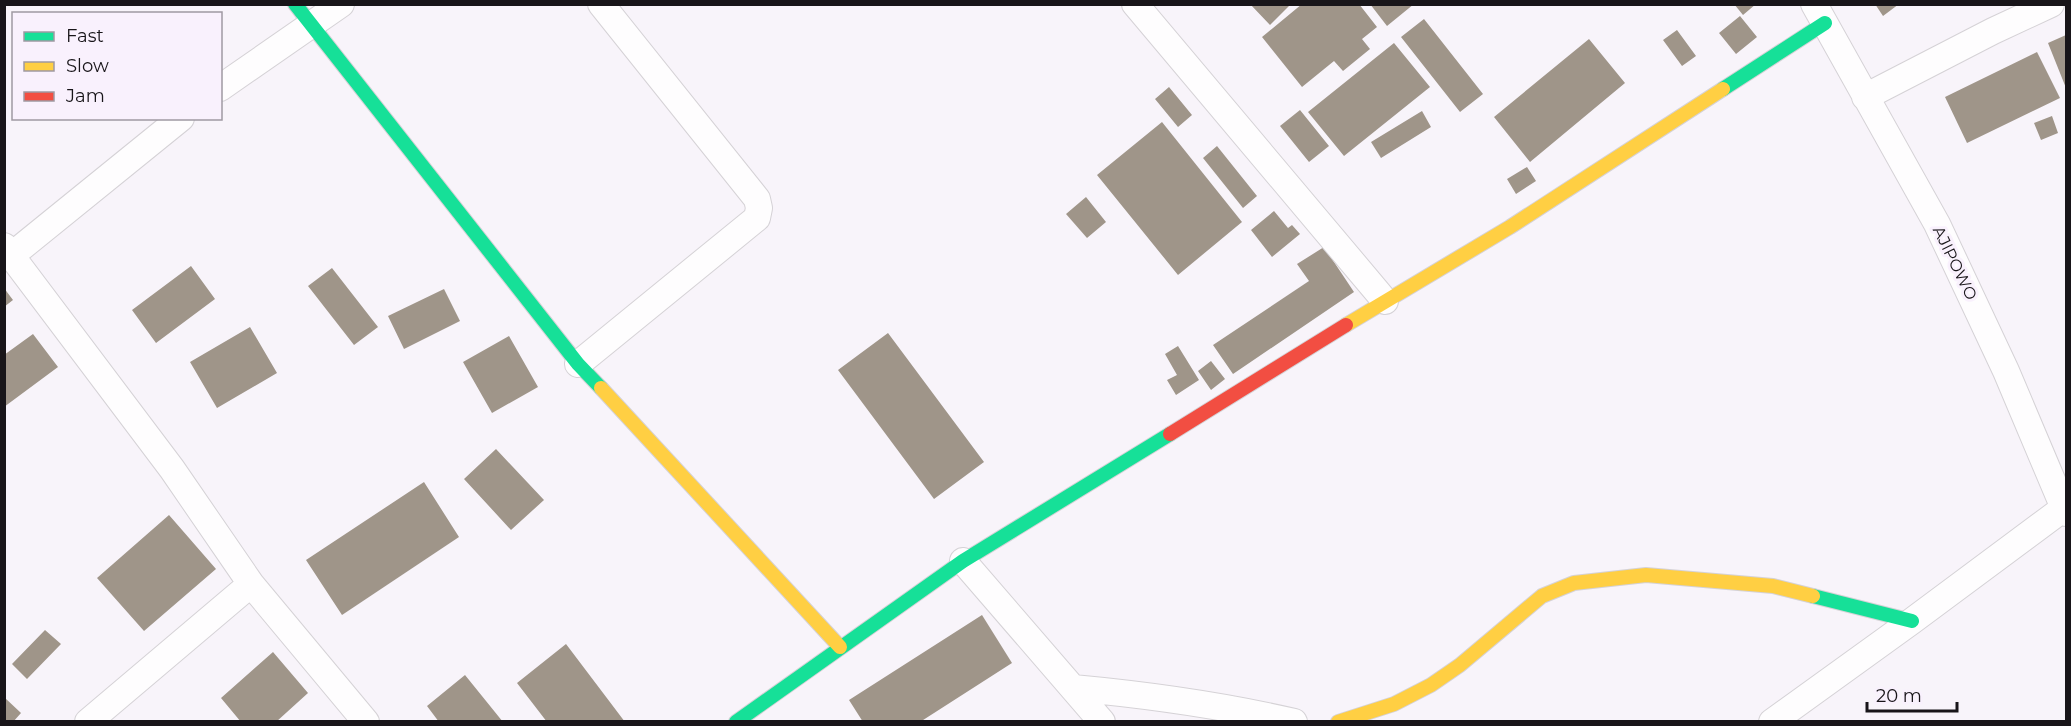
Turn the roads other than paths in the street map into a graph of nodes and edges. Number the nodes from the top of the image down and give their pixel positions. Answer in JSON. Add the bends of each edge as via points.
{"nodes":[{"id":1,"x":295,"y":4,"type":"edge"},
{"id":2,"x":341,"y":4,"type":"edge"},
{"id":3,"x":602,"y":4,"type":"edge"},
{"id":4,"x":1135,"y":4,"type":"edge"},
{"id":5,"x":2051,"y":4,"type":"edge"},
{"id":6,"x":1819,"y":14,"type":"edge"},
{"id":7,"x":311,"y":27,"type":"junction"},
{"id":8,"x":222,"y":87,"type":"edge"},
{"id":9,"x":1865,"y":97,"type":"junction"},
{"id":10,"x":178,"y":120,"type":"edge"},
{"id":11,"x":8,"y":250,"type":"edge"},
{"id":12,"x":1385,"y":301,"type":"junction"},
{"id":13,"x":578,"y":364,"type":"junction"},
{"id":14,"x":2065,"y":510,"type":"edge"},
{"id":15,"x":963,"y":561,"type":"junction"},
{"id":16,"x":251,"y":584,"type":"junction"},
{"id":17,"x":1912,"y":621,"type":"junction"},
{"id":18,"x":840,"y":647,"type":"junction"},
{"id":19,"x":1073,"y":688,"type":"junction"},
{"id":20,"x":88,"y":722,"type":"edge"},
{"id":21,"x":366,"y":722,"type":"edge"},
{"id":22,"x":736,"y":722,"type":"edge"},
{"id":23,"x":1102,"y":722,"type":"edge"},
{"id":24,"x":1294,"y":722,"type":"edge"},
{"id":25,"x":1338,"y":722,"type":"edge"},
{"id":26,"x":1772,"y":722,"type":"edge"}],
"edges":[{"from":1,"to":7,"type":"street"},
{"from":2,"to":7,"type":"street"},
{"from":3,"to":13,"type":"street","via":[[757,199],[759,208],[757,218]]},
{"from":4,"to":12,"type":"street"},
{"from":5,"to":9,"type":"street"},
{"from":6,"to":9,"type":"street","name":"AJIPOWO"},
{"from":6,"to":12,"type":"street","via":[[1510,227]]},
{"from":7,"to":8,"type":"street"},
{"from":7,"to":13,"type":"street"},
{"from":9,"to":14,"type":"street","name":"AJIPOWO","via":[[1937,224]]},
{"from":10,"to":11,"type":"street"},
{"from":11,"to":16,"type":"street","via":[[172,469]]},
{"from":12,"to":15,"type":"street"},
{"from":13,"to":18,"type":"street"},
{"from":14,"to":17,"type":"street"},
{"from":15,"to":18,"type":"street"},
{"from":15,"to":19,"type":"street"},
{"from":16,"to":20,"type":"street"},
{"from":16,"to":21,"type":"street"},
{"from":17,"to":25,"type":"street","via":[[1773,586],[1646,575],[1574,583],[1542,596],[1431,685],[1394,704]]},
{"from":17,"to":26,"type":"street"},
{"from":18,"to":22,"type":"street"},
{"from":19,"to":23,"type":"street"},
{"from":19,"to":24,"type":"street","via":[[1232,708]]}]}
